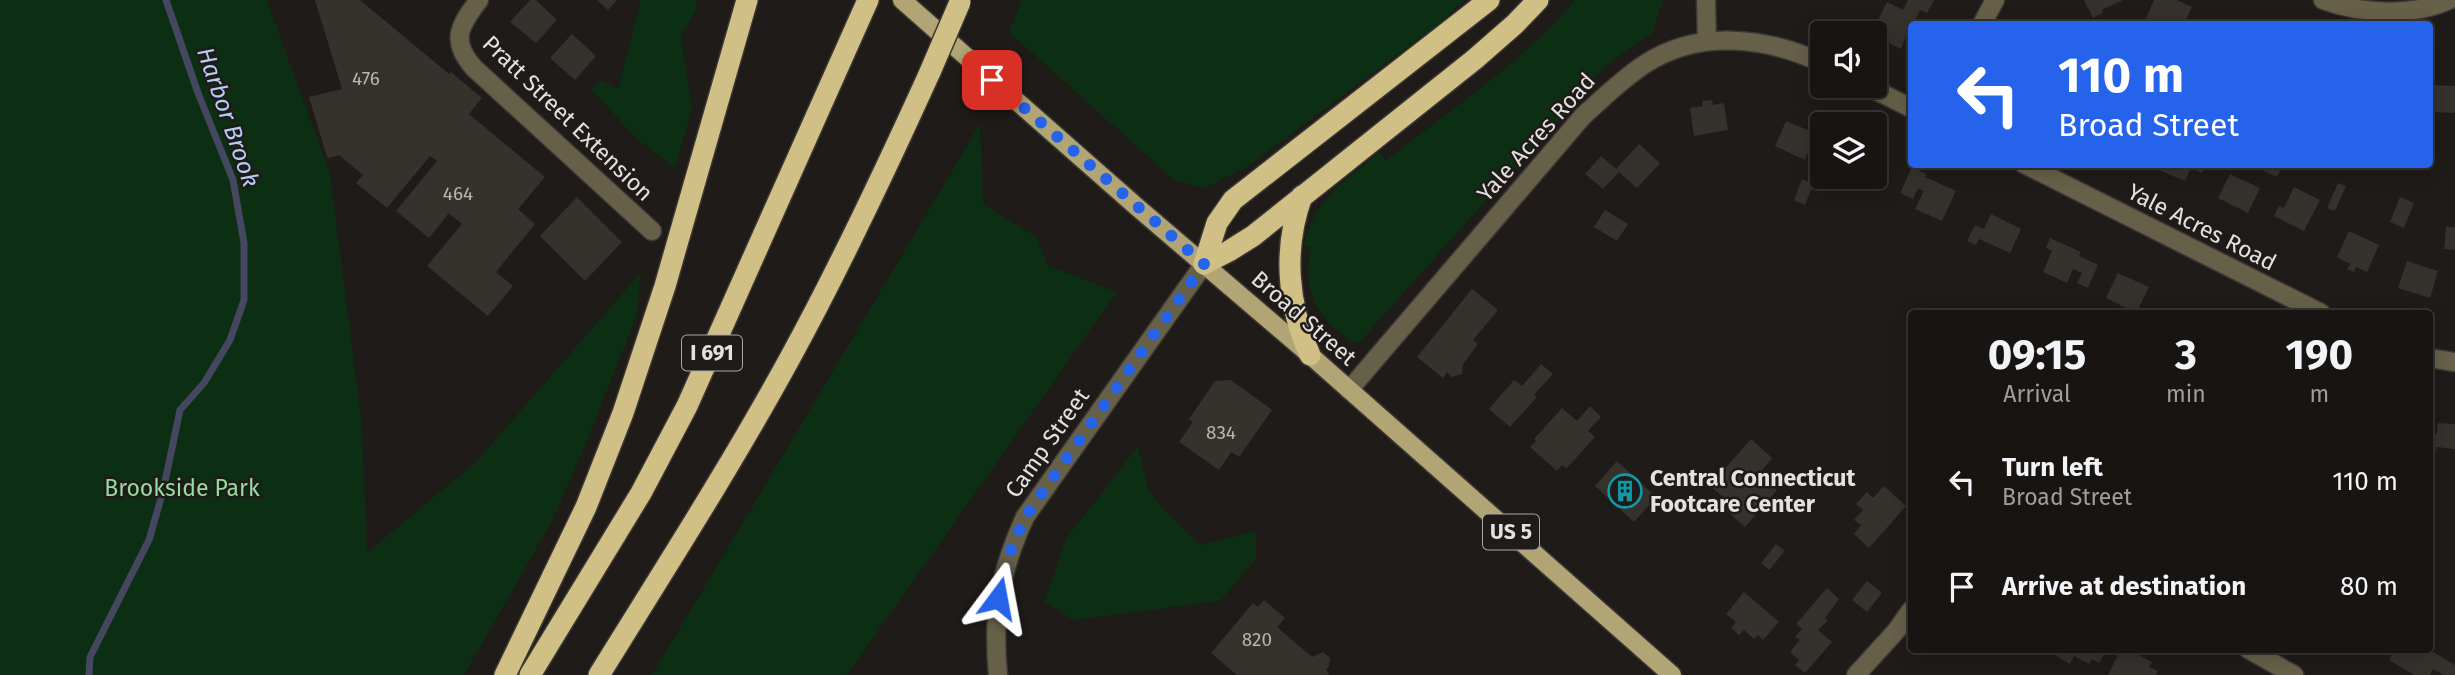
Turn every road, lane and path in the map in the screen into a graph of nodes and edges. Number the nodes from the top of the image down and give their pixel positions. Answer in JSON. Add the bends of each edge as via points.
{"nodes":[{"id":1,"x":479,"y":0,"type":"edge"},
{"id":2,"x":747,"y":0,"type":"edge"},
{"id":3,"x":902,"y":0,"type":"edge"},
{"id":4,"x":1489,"y":0,"type":"edge"},
{"id":5,"x":1538,"y":0,"type":"edge"},
{"id":6,"x":1706,"y":0,"type":"edge"},
{"id":7,"x":1994,"y":0,"type":"edge"},
{"id":8,"x":2323,"y":0,"type":"edge"},
{"id":9,"x":2449,"y":0,"type":"edge"},
{"id":10,"x":961,"y":1,"type":"edge"},
{"id":11,"x":865,"y":7,"type":"edge"},
{"id":12,"x":1984,"y":21,"type":"edge"},
{"id":13,"x":1707,"y":41,"type":"junction"},
{"id":14,"x":1810,"y":58,"type":"edge"},
{"id":15,"x":1887,"y":96,"type":"edge"},
{"id":16,"x":1908,"y":106,"type":"edge"},
{"id":17,"x":2032,"y":168,"type":"edge"},
{"id":18,"x":1303,"y":195,"type":"junction"},
{"id":19,"x":652,"y":230,"type":"dead end"},
{"id":20,"x":1204,"y":264,"type":"junction"},
{"id":21,"x":2315,"y":310,"type":"edge"},
{"id":22,"x":1310,"y":355,"type":"junction"},
{"id":23,"x":2433,"y":359,"type":"edge"},
{"id":24,"x":2455,"y":362,"type":"edge"},
{"id":25,"x":1349,"y":390,"type":"junction"},
{"id":26,"x":1908,"y":614,"type":"edge"},
{"id":27,"x":2255,"y":653,"type":"edge"},
{"id":28,"x":505,"y":675,"type":"edge"},
{"id":29,"x":530,"y":675,"type":"edge"},
{"id":30,"x":599,"y":675,"type":"edge"},
{"id":31,"x":998,"y":675,"type":"edge"},
{"id":32,"x":1672,"y":675,"type":"edge"},
{"id":33,"x":1856,"y":675,"type":"edge"},
{"id":34,"x":2294,"y":675,"type":"edge"}],
"edges":[{"from":1,"to":19,"type":"street","name":"Pratt Street Extension","via":[[459,35],[464,57]]},
{"from":2,"to":28,"type":"highway","via":[[665,286],[622,413],[576,528]]},
{"from":3,"to":20,"type":"main road","name":"Broad Street","number":"US 5"},
{"from":4,"to":20,"type":"highway","via":[[1233,200],[1217,223]]},
{"from":5,"to":18,"type":"highway","via":[[1490,46]]},
{"from":6,"to":13,"type":"street"},
{"from":7,"to":12,"type":"street"},
{"from":8,"to":9,"type":"street","via":[[2366,10],[2405,10]]},
{"from":10,"to":30,"type":"highway","bridge":true,"via":[[867,208],[790,358]]},
{"from":11,"to":29,"type":"highway","number":"I 691","via":[[687,405],[641,493]]},
{"from":13,"to":14,"type":"street","name":"Yale Acres Road","via":[[1746,41]]},
{"from":13,"to":25,"type":"street","name":"Yale Acres Road","via":[[1677,48],[1646,63],[1583,116]]},
{"from":15,"to":16,"type":"street"},
{"from":17,"to":21,"type":"street","name":"Yale Acres Road"},
{"from":18,"to":20,"type":"highway","via":[[1242,243]]},
{"from":18,"to":22,"type":"highway","via":[[1292,232],[1289,267],[1296,313]]},
{"from":20,"to":22,"type":"main road","name":"Broad Street","number":"US 5"},
{"from":20,"to":31,"type":"street","name":"Camp Street","via":[[1025,517],[998,598]]},
{"from":22,"to":25,"type":"main road","name":"Broad Street","number":"US 5"},
{"from":23,"to":24,"type":"street"},
{"from":25,"to":32,"type":"main road","name":"Broad Street","number":"US 5"},
{"from":26,"to":33,"type":"street"},
{"from":27,"to":34,"type":"street"}]}
